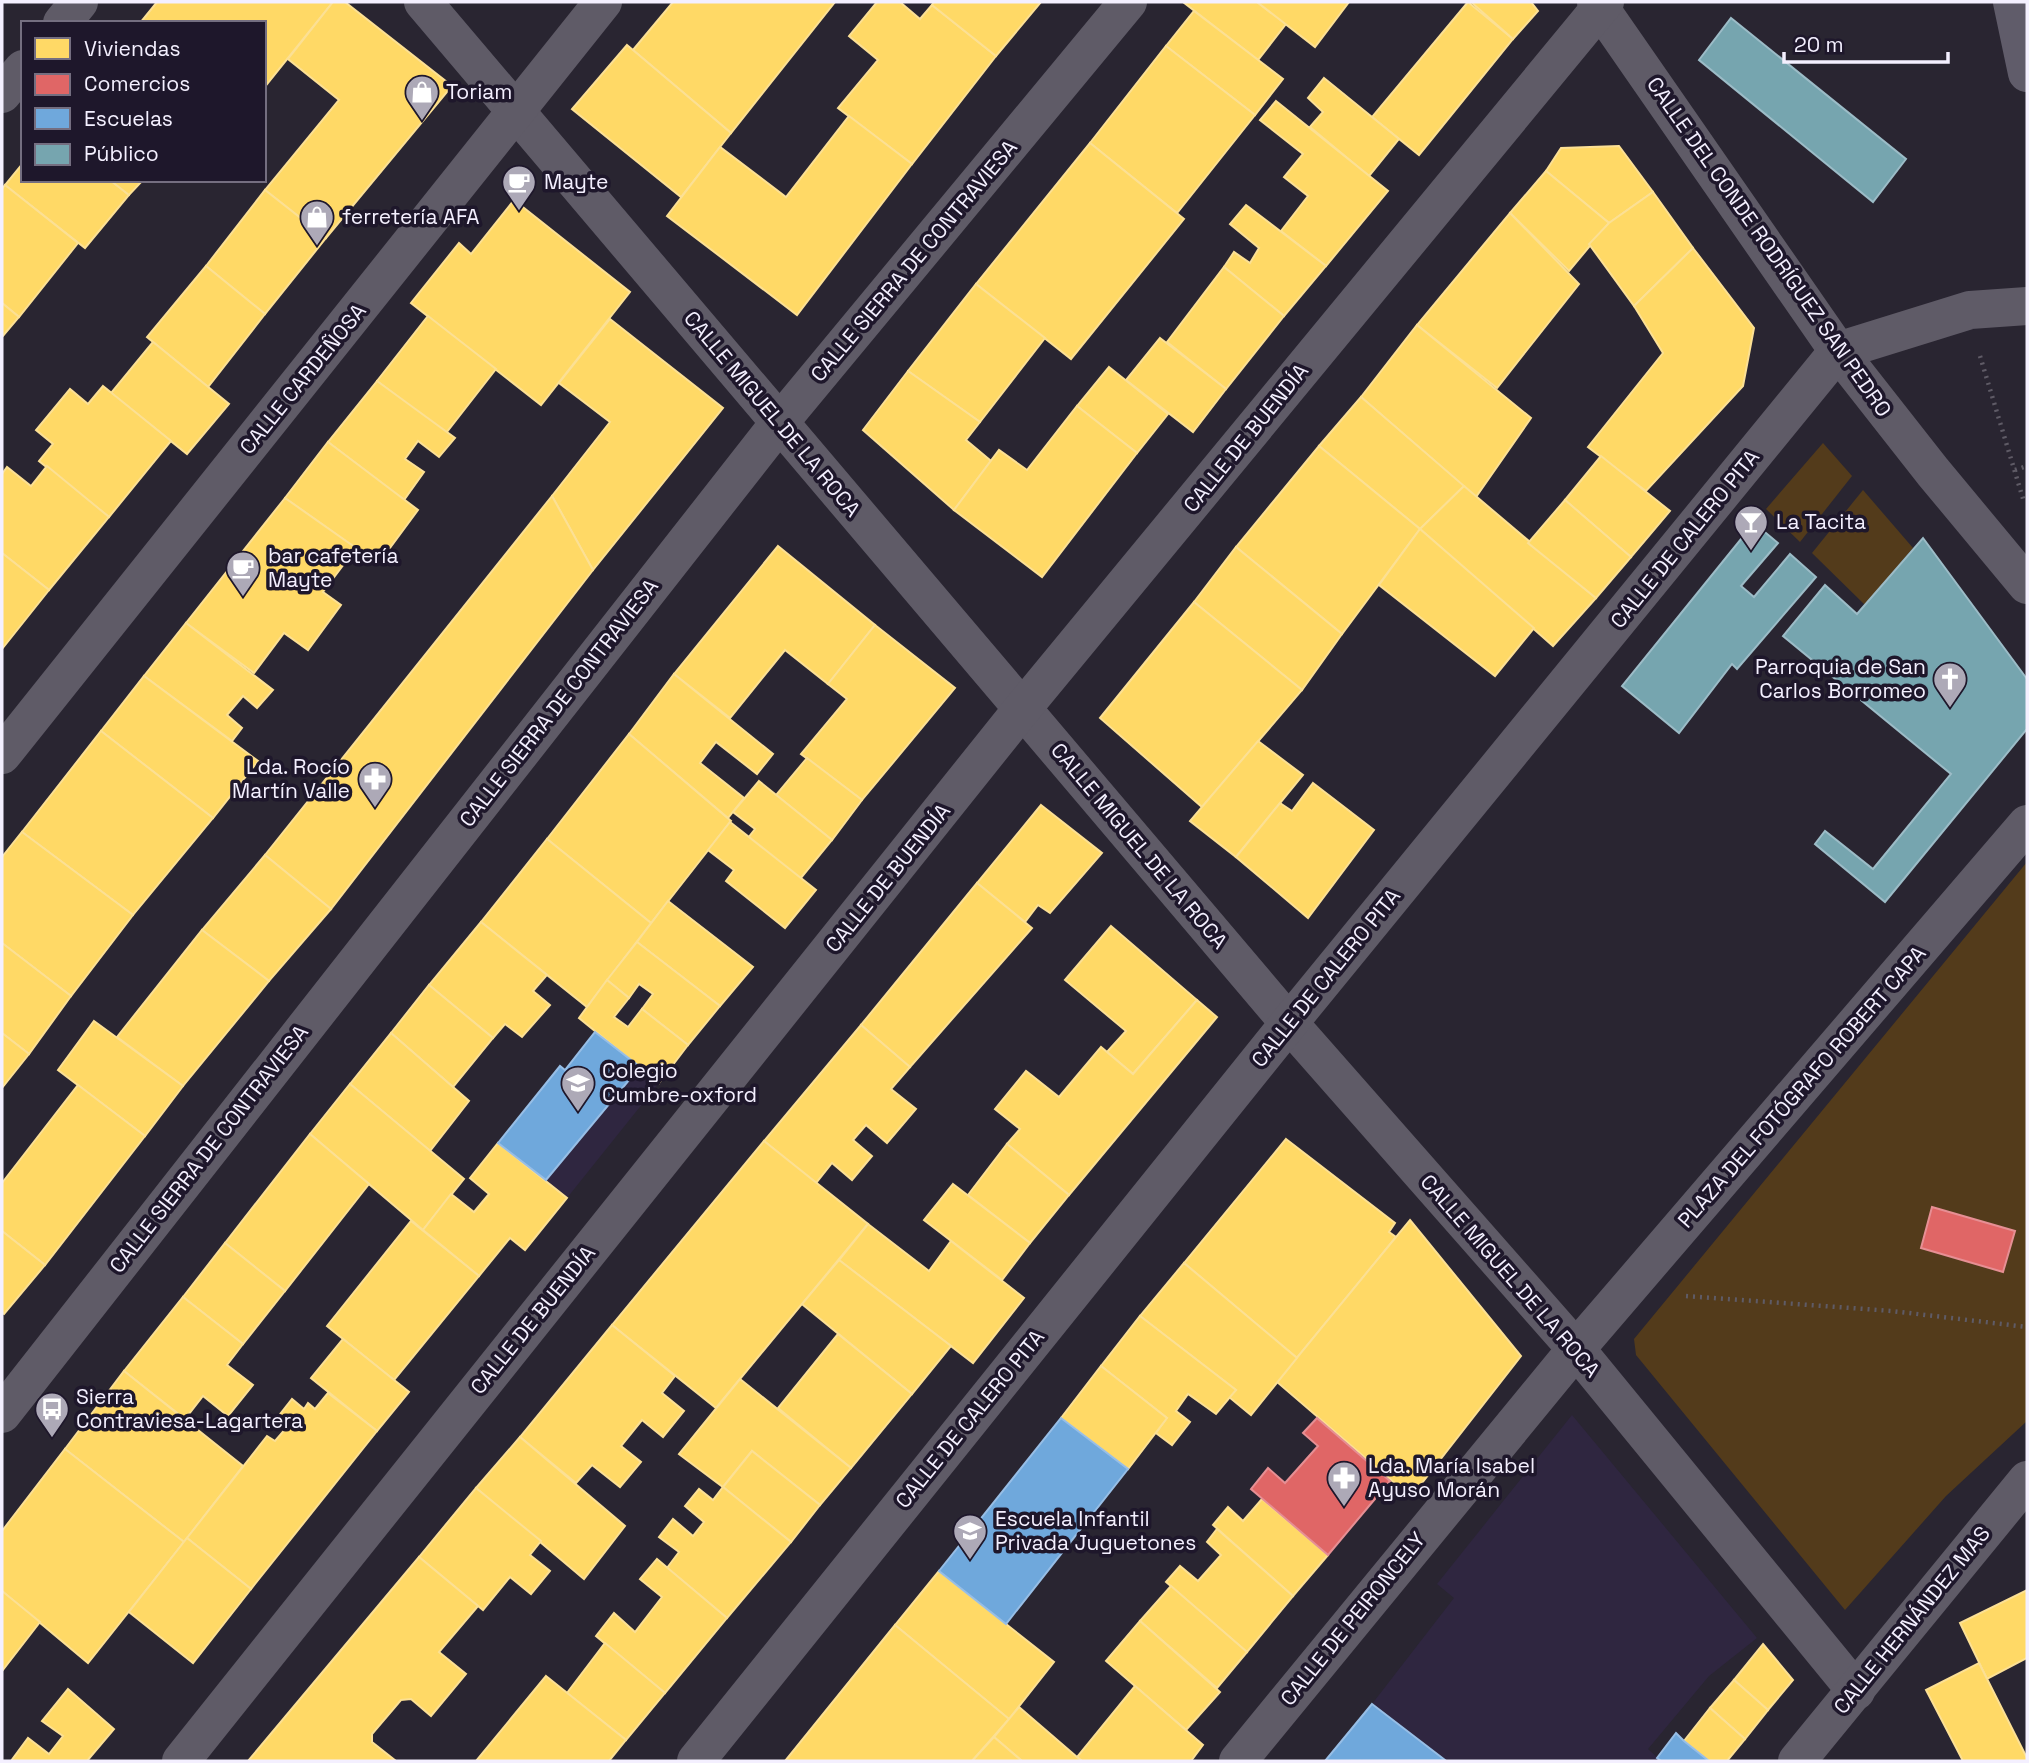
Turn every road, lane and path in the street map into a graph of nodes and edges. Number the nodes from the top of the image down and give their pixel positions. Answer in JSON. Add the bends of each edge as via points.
{"nodes":[{"id":1,"x":79,"y":2,"type":"edge"},
{"id":2,"x":422,"y":2,"type":"edge"},
{"id":3,"x":603,"y":2,"type":"edge"},
{"id":4,"x":1128,"y":2,"type":"edge"},
{"id":5,"x":2012,"y":2,"type":"edge"},
{"id":6,"x":1601,"y":4,"type":"edge"},
{"id":7,"x":64,"y":21,"type":"edge"},
{"id":8,"x":21,"y":71,"type":"edge"},
{"id":9,"x":2027,"y":73,"type":"edge"},
{"id":10,"x":2,"y":94,"type":"edge"},
{"id":11,"x":516,"y":112,"type":"junction"},
{"id":12,"x":2027,"y":306,"type":"edge"},
{"id":13,"x":1838,"y":351,"type":"junction"},
{"id":14,"x":1979,"y":351,"type":"dead end"},
{"id":15,"x":780,"y":422,"type":"junction"},
{"id":16,"x":2027,"y":466,"type":"edge"},
{"id":17,"x":2014,"y":470,"type":"junction"},
{"id":18,"x":2027,"y":514,"type":"edge"},
{"id":19,"x":2027,"y":585,"type":"edge"},
{"id":20,"x":1023,"y":709,"type":"junction"},
{"id":21,"x":2,"y":755,"type":"edge"},
{"id":22,"x":2027,"y":824,"type":"edge"},
{"id":23,"x":1289,"y":1023,"type":"junction"},
{"id":24,"x":1626,"y":1292,"type":"junction"},
{"id":25,"x":2027,"y":1327,"type":"edge"},
{"id":26,"x":1576,"y":1349,"type":"junction"},
{"id":27,"x":2,"y":1414,"type":"edge"},
{"id":28,"x":2027,"y":1479,"type":"edge"},
{"id":29,"x":1856,"y":1691,"type":"junction"},
{"id":30,"x":181,"y":1761,"type":"edge"},
{"id":31,"x":696,"y":1761,"type":"edge"},
{"id":32,"x":1238,"y":1761,"type":"edge"},
{"id":33,"x":1797,"y":1761,"type":"edge"}],
"edges":[{"from":1,"to":7,"type":"street"},
{"from":2,"to":11,"type":"street","name":"CALLE MIGUEL DE LA ROCA"},
{"from":3,"to":11,"type":"street","name":"CALLE CARDEÑOSA"},
{"from":4,"to":15,"type":"street","name":"CALLE SIERRA DE CONTRAVIESA"},
{"from":5,"to":9,"type":"main road"},
{"from":6,"to":13,"type":"street","name":"CALLE DEL CONDE RODRÍGUEZ SAN PEDRO"},
{"from":6,"to":20,"type":"street","name":"CALLE DE BUENDÍA"},
{"from":8,"to":10,"type":"street"},
{"from":11,"to":15,"type":"street","name":"CALLE MIGUEL DE LA ROCA"},
{"from":11,"to":21,"type":"street","name":"CALLE CARDEÑOSA"},
{"from":12,"to":13,"type":"street","via":[[1970,310]]},
{"from":13,"to":19,"type":"street","name":"CALLE DEL CONDE RODRÍGUEZ SAN PEDRO"},
{"from":13,"to":23,"type":"street","name":"CALLE DE CALERO PITA"},
{"from":14,"to":17,"type":"path"},
{"from":15,"to":20,"type":"street","name":"CALLE MIGUEL DE LA ROCA"},
{"from":15,"to":27,"type":"street","name":"CALLE SIERRA DE CONTRAVIESA"},
{"from":16,"to":17,"type":"path"},
{"from":17,"to":18,"type":"path"},
{"from":20,"to":23,"type":"street","name":"CALLE MIGUEL DE LA ROCA"},
{"from":20,"to":30,"type":"street","name":"CALLE DE BUENDÍA"},
{"from":22,"to":24,"type":"street","name":"PLAZA DEL FOTÓGRAFO ROBERT CAPA"},
{"from":23,"to":26,"type":"street","name":"CALLE MIGUEL DE LA ROCA"},
{"from":23,"to":31,"type":"street","name":"CALLE DE CALERO PITA"},
{"from":24,"to":25,"type":"path","via":[[1892,1311]]},
{"from":24,"to":26,"type":"street","name":"PLAZA DEL FOTÓGRAFO ROBERT CAPA"},
{"from":26,"to":29,"type":"street","name":"CALLE MIGUEL DE LA ROCA"},
{"from":26,"to":32,"type":"street","name":"CALLE DE PEIRONCELY"},
{"from":28,"to":29,"type":"street","name":"CALLE HERNÁNDEZ MAS"},
{"from":29,"to":33,"type":"street","name":"CALLE HERNÁNDEZ MAS"}]}
